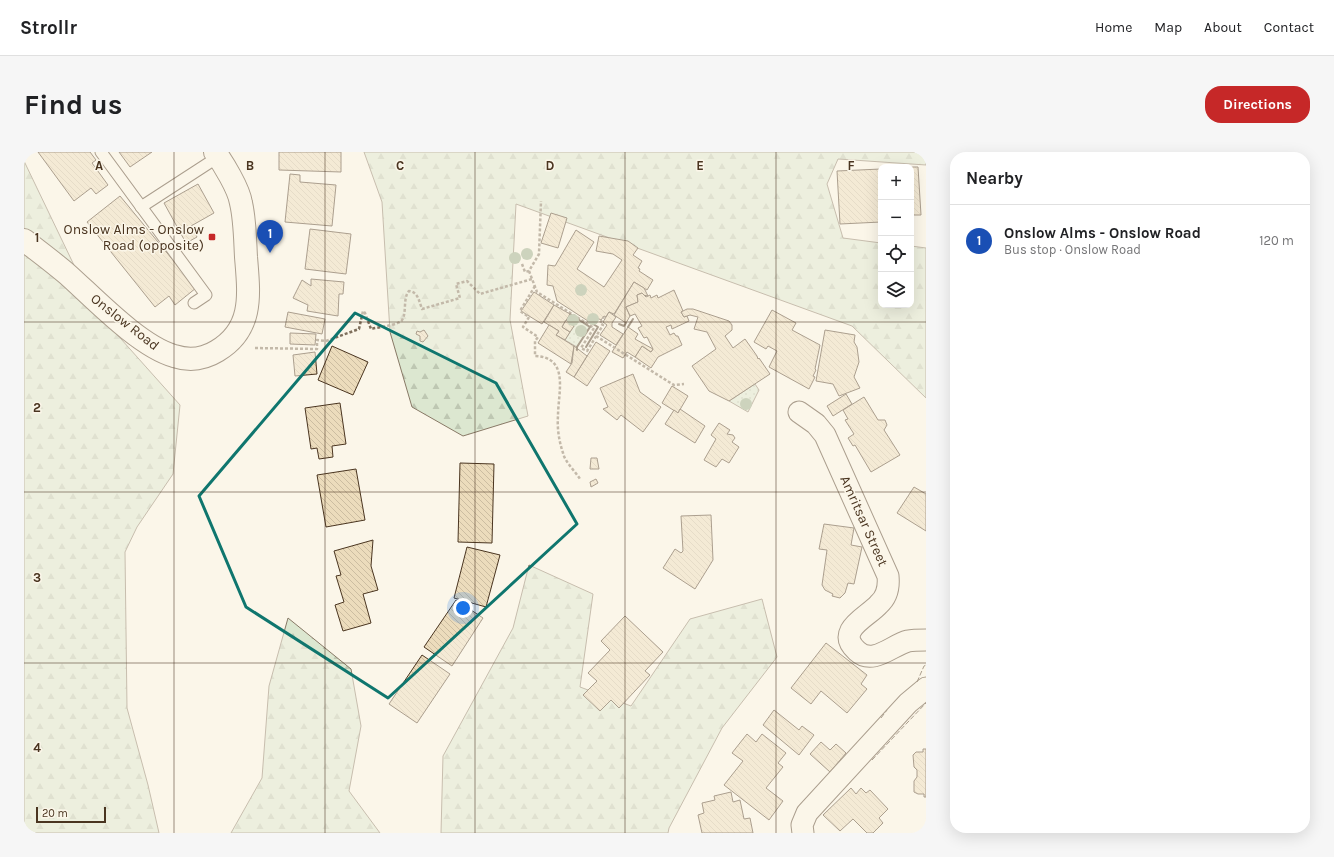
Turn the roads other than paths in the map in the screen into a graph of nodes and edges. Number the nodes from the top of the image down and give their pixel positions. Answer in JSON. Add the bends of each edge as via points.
{"nodes":[{"id":1,"x":101,"y":152,"type":"edge"},
{"id":2,"x":216,"y":154,"type":"edge"},
{"id":3,"x":141,"y":207,"type":"junction"},
{"id":4,"x":24,"y":240,"type":"edge"},
{"id":5,"x":194,"y":303,"type":"dead end"},
{"id":6,"x":799,"y":412,"type":"dead end"},
{"id":7,"x":926,"y":640,"type":"edge"},
{"id":8,"x":926,"y":688,"type":"edge"},
{"id":9,"x":803,"y":833,"type":"edge"}],
"edges":[{"from":1,"to":3,"type":"lane"},
{"from":2,"to":3,"type":"lane"},
{"from":2,"to":4,"type":"main road","name":"Onslow Road","via":[[241,201],[248,300],[239,330],[229,343],[209,355],[195,359],[181,358],[155,347],[126,326]]},
{"from":3,"to":5,"type":"lane","via":[[206,295]]},
{"from":6,"to":7,"type":"street","name":"Amritsar Street","via":[[816,424],[825,435],[888,576],[887,591],[880,604],[853,626],[850,632],[852,645],[858,652],[876,656],[909,641]]},
{"from":8,"to":9,"type":"street","via":[[908,703],[808,813],[802,824]]}]}
